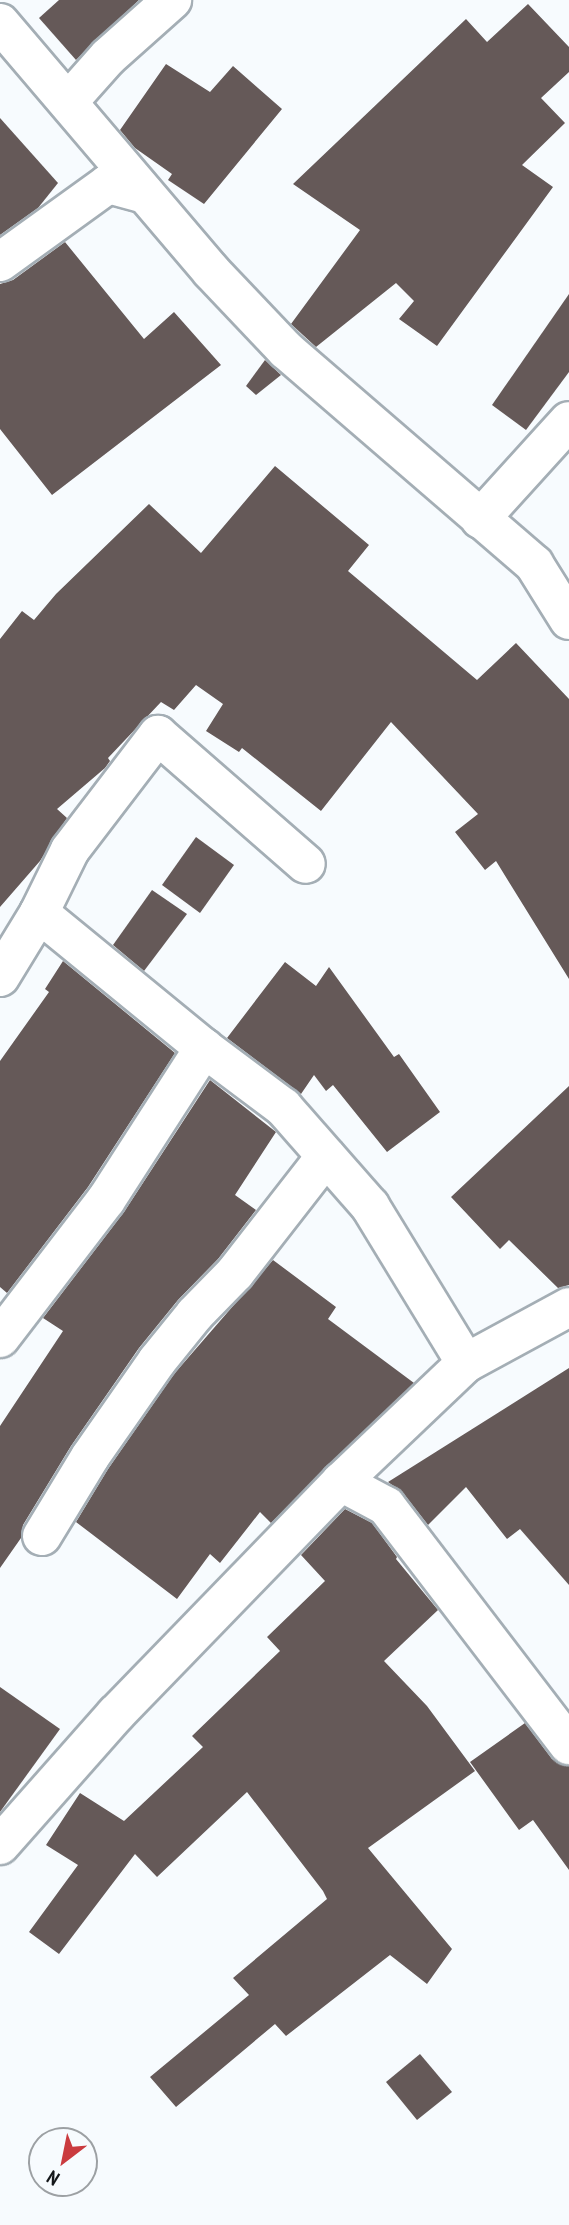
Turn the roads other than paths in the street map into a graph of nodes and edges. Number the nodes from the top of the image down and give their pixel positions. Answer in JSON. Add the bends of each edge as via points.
{"nodes":[{"id":1,"x":172,"y":0,"type":"edge"},
{"id":2,"x":0,"y":23,"type":"edge"},
{"id":3,"x":68,"y":102,"type":"junction"},
{"id":4,"x":145,"y":194,"type":"junction"},
{"id":5,"x":0,"y":262,"type":"edge"},
{"id":6,"x":569,"y":421,"type":"edge"},
{"id":7,"x":480,"y":519,"type":"junction"},
{"id":8,"x":569,"y":620,"type":"edge"},
{"id":9,"x":306,"y":864,"type":"dead end"},
{"id":10,"x":39,"y":913,"type":"junction"},
{"id":11,"x":0,"y":977,"type":"edge"},
{"id":12,"x":204,"y":1048,"type":"junction"},
{"id":13,"x":326,"y":1156,"type":"junction"},
{"id":14,"x":569,"y":1307,"type":"edge"},
{"id":15,"x":0,"y":1338,"type":"edge"},
{"id":16,"x":466,"y":1363,"type":"junction"},
{"id":17,"x":341,"y":1482,"type":"junction"},
{"id":18,"x":42,"y":1536,"type":"dead end"},
{"id":19,"x":569,"y":1745,"type":"edge"},
{"id":20,"x":0,"y":1845,"type":"edge"}],
"edges":[{"from":1,"to":3,"type":"street","via":[[108,57]]},
{"from":2,"to":3,"type":"street"},
{"from":3,"to":4,"type":"street"},
{"from":4,"to":5,"type":"street","via":[[108,184]]},
{"from":4,"to":7,"type":"street","via":[[286,350]]},
{"from":6,"to":7,"type":"street"},
{"from":7,"to":8,"type":"street","via":[[534,564]]},
{"from":9,"to":10,"type":"street","via":[[158,736],[70,850]]},
{"from":10,"to":11,"type":"street"},
{"from":10,"to":12,"type":"street"},
{"from":12,"to":13,"type":"street","via":[[283,1107]]},
{"from":12,"to":15,"type":"street","via":[[106,1200]]},
{"from":13,"to":16,"type":"street","via":[[370,1206]]},
{"from":13,"to":18,"type":"street","via":[[235,1273],[157,1361]]},
{"from":14,"to":16,"type":"street"},
{"from":16,"to":17,"type":"street"},
{"from":17,"to":19,"type":"street","via":[[386,1506]]},
{"from":17,"to":20,"type":"street","via":[[117,1714]]}]}
